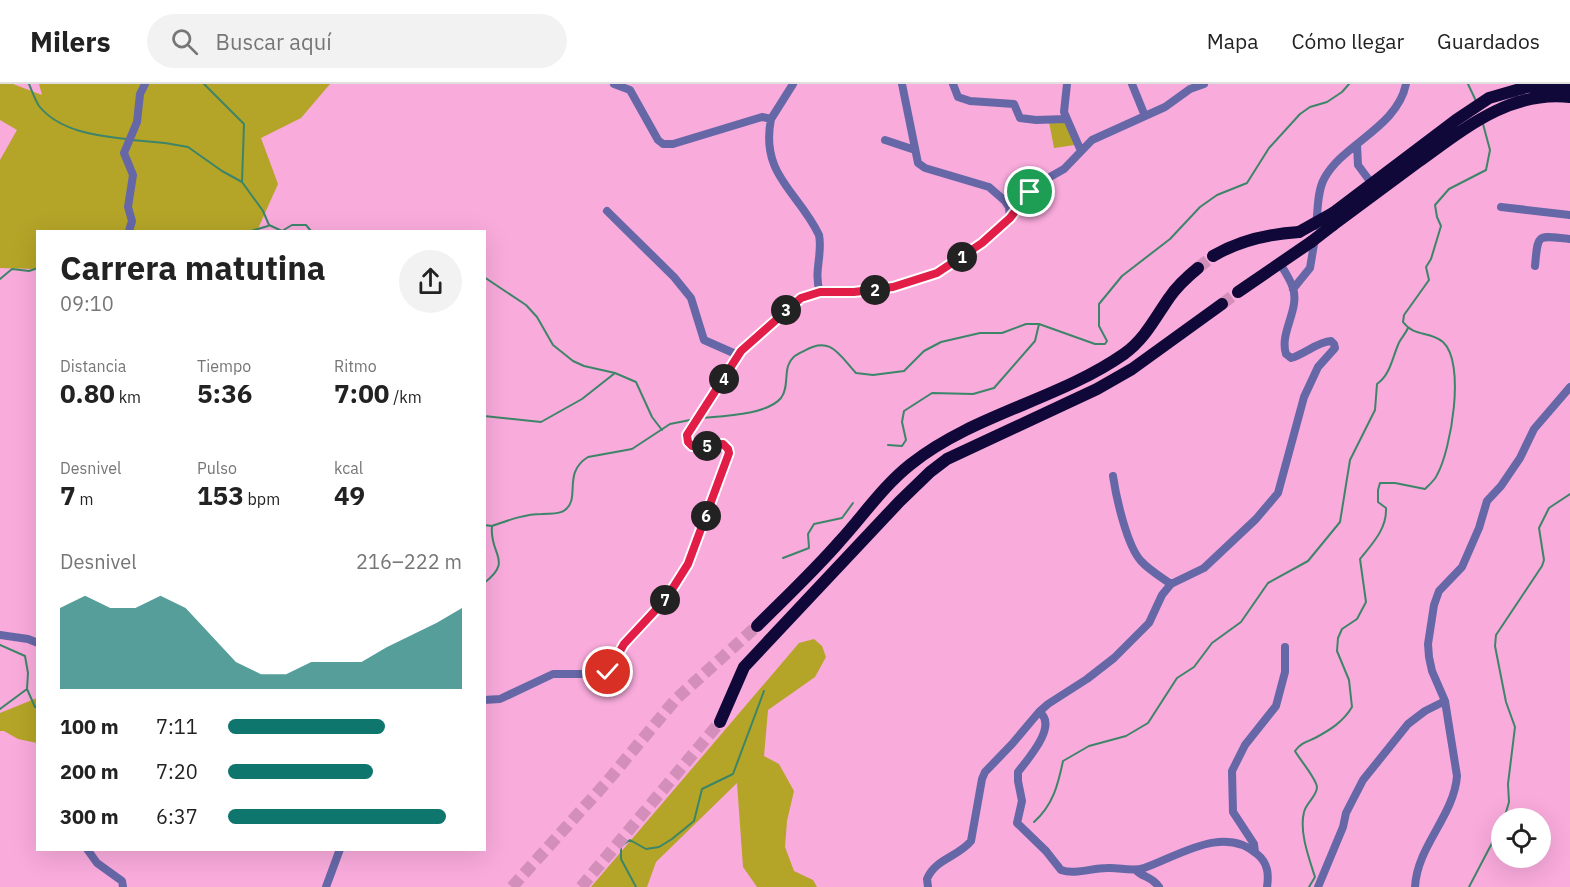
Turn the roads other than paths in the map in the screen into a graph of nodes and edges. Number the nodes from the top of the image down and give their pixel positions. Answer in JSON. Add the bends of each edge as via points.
{"nodes":[{"id":1,"x":145,"y":84,"type":"edge"},
{"id":2,"x":614,"y":84,"type":"edge"},
{"id":3,"x":793,"y":84,"type":"edge"},
{"id":4,"x":902,"y":84,"type":"edge"},
{"id":5,"x":953,"y":84,"type":"edge"},
{"id":6,"x":1067,"y":84,"type":"edge"},
{"id":7,"x":1132,"y":84,"type":"edge"},
{"id":8,"x":1204,"y":84,"type":"edge"},
{"id":9,"x":1406,"y":84,"type":"edge"},
{"id":10,"x":1570,"y":86,"type":"edge"},
{"id":11,"x":1570,"y":97,"type":"edge"},
{"id":12,"x":1492,"y":104,"type":"junction"},
{"id":13,"x":1144,"y":116,"type":"junction"},
{"id":14,"x":771,"y":119,"type":"junction"},
{"id":15,"x":1066,"y":119,"type":"junction"},
{"id":16,"x":1441,"y":139,"type":"junction"},
{"id":17,"x":885,"y":140,"type":"dead end"},
{"id":18,"x":1357,"y":145,"type":"junction"},
{"id":19,"x":915,"y":150,"type":"junction"},
{"id":20,"x":1081,"y":151,"type":"junction"},
{"id":21,"x":1338,"y":161,"type":"junction"},
{"id":22,"x":1358,"y":165,"type":"junction"},
{"id":23,"x":1371,"y":184,"type":"junction"},
{"id":24,"x":1501,"y":207,"type":"dead end"},
{"id":25,"x":606,"y":211,"type":"dead end"},
{"id":26,"x":1570,"y":215,"type":"edge"},
{"id":27,"x":1010,"y":218,"type":"junction"},
{"id":28,"x":1333,"y":219,"type":"junction"},
{"id":29,"x":129,"y":230,"type":"edge"},
{"id":30,"x":1570,"y":239,"type":"edge"},
{"id":31,"x":1214,"y":256,"type":"tunnel mouth"},
{"id":32,"x":1279,"y":262,"type":"junction"},
{"id":33,"x":1536,"y":266,"type":"dead end"},
{"id":34,"x":1198,"y":268,"type":"tunnel mouth"},
{"id":35,"x":1293,"y":289,"type":"junction"},
{"id":36,"x":820,"y":292,"type":"junction"},
{"id":37,"x":1238,"y":292,"type":"tunnel mouth"},
{"id":38,"x":1222,"y":304,"type":"tunnel mouth"},
{"id":39,"x":738,"y":356,"type":"junction"},
{"id":40,"x":1570,"y":387,"type":"edge"},
{"id":41,"x":1113,"y":476,"type":"dead end"},
{"id":42,"x":1171,"y":584,"type":"junction"},
{"id":43,"x":757,"y":626,"type":"tunnel mouth"},
{"id":44,"x":0,"y":635,"type":"edge"},
{"id":45,"x":36,"y":642,"type":"edge"},
{"id":46,"x":1285,"y":647,"type":"dead end"},
{"id":47,"x":486,"y":693,"type":"edge"},
{"id":48,"x":500,"y":699,"type":"junction"},
{"id":49,"x":486,"y":700,"type":"edge"},
{"id":50,"x":1445,"y":701,"type":"junction"},
{"id":51,"x":1039,"y":712,"type":"junction"},
{"id":52,"x":720,"y":722,"type":"tunnel mouth"},
{"id":53,"x":88,"y":851,"type":"edge"},
{"id":54,"x":339,"y":851,"type":"edge"},
{"id":55,"x":1256,"y":852,"type":"junction"},
{"id":56,"x":1136,"y":870,"type":"junction"},
{"id":57,"x":123,"y":887,"type":"edge"},
{"id":58,"x":326,"y":887,"type":"edge"},
{"id":59,"x":928,"y":887,"type":"edge"},
{"id":60,"x":1159,"y":887,"type":"edge"},
{"id":61,"x":1267,"y":887,"type":"edge"},
{"id":62,"x":1318,"y":887,"type":"edge"},
{"id":63,"x":1416,"y":887,"type":"edge"}],
"edges":[{"from":1,"to":29,"type":"street","via":[[137,122],[124,153],[133,175]]},
{"from":2,"to":14,"type":"street","via":[[630,90],[663,144],[762,117]]},
{"from":3,"to":14,"type":"street"},
{"from":4,"to":19,"type":"street"},
{"from":5,"to":15,"type":"street","via":[[958,97],[1014,105],[1020,118]]},
{"from":6,"to":15,"type":"street"},
{"from":7,"to":13,"type":"street"},
{"from":8,"to":13,"type":"street"},
{"from":9,"to":18,"type":"street","via":[[1395,108]]},
{"from":10,"to":12,"type":"highway","via":[[1527,87]]},
{"from":11,"to":12,"type":"highway","via":[[1546,96]]},
{"from":12,"to":16,"type":"highway","via":[[1464,114]]},
{"from":13,"to":20,"type":"street","via":[[1092,140]]},
{"from":14,"to":36,"type":"street","via":[[768,139],[772,161],[819,235]]},
{"from":15,"to":20,"type":"street"},
{"from":16,"to":23,"type":"highway"},
{"from":16,"to":28,"type":"highway"},
{"from":17,"to":19,"type":"street"},
{"from":18,"to":21,"type":"street"},
{"from":18,"to":22,"type":"street"},
{"from":19,"to":27,"type":"street","via":[[917,160],[925,168],[989,187],[1005,201]]},
{"from":20,"to":27,"type":"street","via":[[1062,171],[1034,186]]},
{"from":21,"to":22,"type":"street"},
{"from":21,"to":35,"type":"street","via":[[1322,182],[1310,268]]},
{"from":22,"to":23,"type":"street"},
{"from":23,"to":28,"type":"highway"},
{"from":24,"to":26,"type":"street"},
{"from":25,"to":39,"type":"street","via":[[691,298],[704,340]]},
{"from":27,"to":36,"type":"street","via":[[982,243],[937,273],[893,287]]},
{"from":28,"to":31,"type":"highway","bridge":true,"via":[[1299,232],[1257,237]]},
{"from":28,"to":32,"type":"highway","bridge":true,"via":[[1311,242]]},
{"from":30,"to":33,"type":"street","via":[[1541,238],[1536,244]]},
{"from":32,"to":35,"type":"street"},
{"from":32,"to":37,"type":"highway"},
{"from":34,"to":43,"type":"highway","via":[[1171,296],[1148,332],[1124,354],[1071,383],[955,434],[908,466]]},
{"from":35,"to":42,"type":"street","via":[[1286,354],[1292,358],[1299,356],[1326,341],[1331,341],[1335,348],[1318,368],[1304,397],[1278,493],[1204,568]]},
{"from":36,"to":39,"type":"street","via":[[792,305]]},
{"from":38,"to":52,"type":"highway","via":[[1132,369],[947,459],[930,472],[744,667]]},
{"from":39,"to":48,"type":"street","via":[[687,435],[689,444],[723,444],[729,453],[692,557],[669,595],[624,644],[604,674],[553,674]]},
{"from":40,"to":50,"type":"street","via":[[1534,429],[1520,458],[1487,501],[1462,567],[1438,591],[1431,617],[1429,657]]},
{"from":41,"to":42,"type":"street","via":[[1117,502],[1139,560]]},
{"from":42,"to":51,"type":"street","via":[[1149,623],[1114,658]]},
{"from":44,"to":45,"type":"street"},
{"from":46,"to":55,"type":"street","via":[[1286,672],[1276,706],[1245,745],[1232,771],[1233,812]]},
{"from":47,"to":48,"type":"street"},
{"from":48,"to":49,"type":"street"},
{"from":50,"to":62,"type":"street","via":[[1408,723],[1363,780]]},
{"from":50,"to":63,"type":"street","via":[[1456,788],[1420,865]]},
{"from":51,"to":56,"type":"street","via":[[1045,720],[1042,740],[1017,777],[1022,801],[1018,825],[1064,872]]},
{"from":51,"to":59,"type":"street","via":[[985,772],[971,841],[934,868],[927,879]]},
{"from":53,"to":57,"type":"street","via":[[97,863],[122,881]]},
{"from":54,"to":58,"type":"street"},
{"from":55,"to":56,"type":"street","via":[[1240,845],[1214,842]]},
{"from":55,"to":61,"type":"street","via":[[1268,869]]},
{"from":56,"to":60,"type":"street","via":[[1154,879]]}]}
